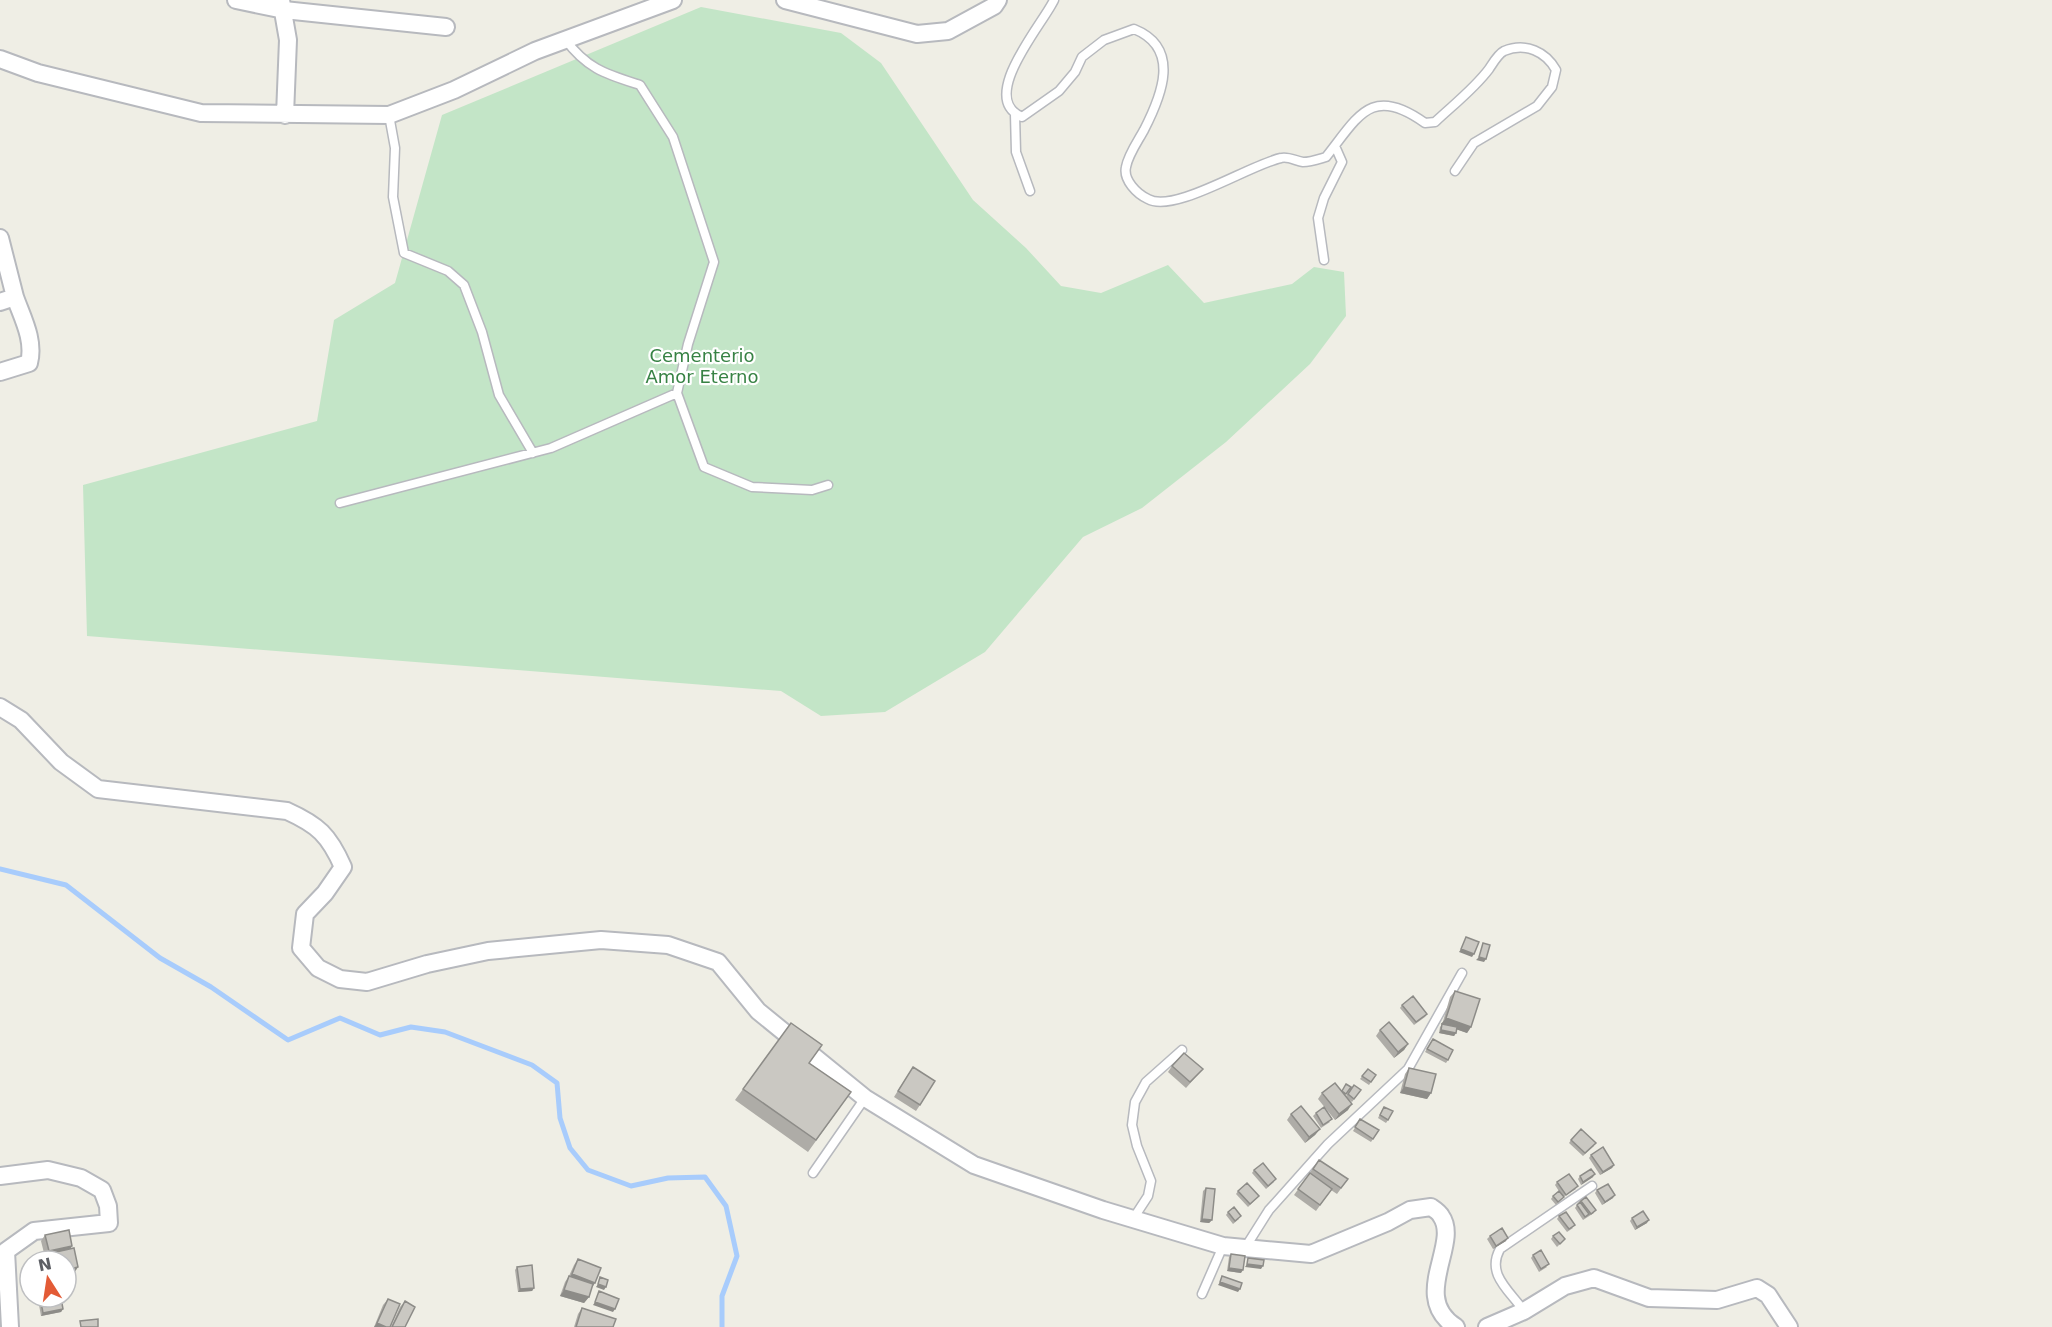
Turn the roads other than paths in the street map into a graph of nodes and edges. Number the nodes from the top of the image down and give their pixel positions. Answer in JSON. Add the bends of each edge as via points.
{"nodes":[{"id":1,"x":236,"y":0,"type":"edge"},
{"id":2,"x":673,"y":0,"type":"edge"},
{"id":3,"x":785,"y":0,"type":"edge"},
{"id":4,"x":998,"y":0,"type":"edge"},
{"id":5,"x":1054,"y":0,"type":"edge"},
{"id":6,"x":282,"y":5,"type":"edge"},
{"id":7,"x":446,"y":27,"type":"dead end"},
{"id":8,"x":565,"y":39,"type":"junction"},
{"id":9,"x":0,"y":58,"type":"edge"},
{"id":10,"x":1015,"y":114,"type":"junction"},
{"id":11,"x":285,"y":115,"type":"junction"},
{"id":12,"x":389,"y":115,"type":"junction"},
{"id":13,"x":1335,"y":146,"type":"junction"},
{"id":14,"x":1455,"y":171,"type":"dead end"},
{"id":15,"x":1030,"y":191,"type":"dead end"},
{"id":16,"x":0,"y":238,"type":"edge"},
{"id":17,"x":1324,"y":260,"type":"dead end"},
{"id":18,"x":8,"y":299,"type":"edge"},
{"id":19,"x":0,"y":372,"type":"edge"},
{"id":20,"x":677,"y":393,"type":"junction"},
{"id":21,"x":533,"y":453,"type":"junction"},
{"id":22,"x":828,"y":485,"type":"dead end"},
{"id":23,"x":340,"y":502,"type":"dead end"},
{"id":24,"x":0,"y":707,"type":"edge"},
{"id":25,"x":1462,"y":973,"type":"dead end"},
{"id":26,"x":1182,"y":1050,"type":"dead end"},
{"id":27,"x":865,"y":1098,"type":"junction"},
{"id":28,"x":813,"y":1173,"type":"dead end"},
{"id":29,"x":0,"y":1176,"type":"edge"},
{"id":30,"x":1593,"y":1186,"type":"dead end"},
{"id":31,"x":1133,"y":1219,"type":"junction"},
{"id":32,"x":1222,"y":1246,"type":"junction"},
{"id":33,"x":1245,"y":1248,"type":"junction"},
{"id":34,"x":1202,"y":1294,"type":"dead end"},
{"id":35,"x":1524,"y":1311,"type":"junction"},
{"id":36,"x":10,"y":1327,"type":"edge"},
{"id":37,"x":1456,"y":1327,"type":"edge"},
{"id":38,"x":1487,"y":1327,"type":"edge"},
{"id":39,"x":1789,"y":1327,"type":"edge"}],
"edges":[{"from":1,"to":6,"type":"street"},
{"from":2,"to":8,"type":"street"},
{"from":3,"to":4,"type":"street","via":[[917,34],[948,31]]},
{"from":5,"to":10,"type":"lane","via":[[1048,15],[1034,29],[1010,78],[1006,96]]},
{"from":6,"to":7,"type":"street"},
{"from":6,"to":11,"type":"street","via":[[288,40]]},
{"from":8,"to":12,"type":"street"},
{"from":8,"to":20,"type":"lane","via":[[578,56],[600,72],[640,85],[673,137],[714,262]]},
{"from":9,"to":11,"type":"street","via":[[38,73],[201,113]]},
{"from":10,"to":13,"type":"lane","via":[[1022,117],[1059,91],[1082,57],[1104,40],[1134,29],[1148,35],[1156,45],[1166,73],[1125,168],[1128,180],[1150,201],[1164,202],[1209,189],[1283,157],[1305,162],[1326,157]]},
{"from":10,"to":15,"type":"lane","via":[[1016,152]]},
{"from":11,"to":12,"type":"street"},
{"from":12,"to":21,"type":"lane","via":[[395,148],[393,197],[404,253],[448,271],[464,285],[499,395]]},
{"from":13,"to":14,"type":"lane","via":[[1359,113],[1378,105],[1408,111],[1425,123],[1435,122],[1482,78],[1502,52],[1537,50],[1550,58],[1556,70],[1552,87],[1537,106],[1474,142]]},
{"from":13,"to":17,"type":"lane","via":[[1342,162],[1318,218]]},
{"from":16,"to":18,"type":"street"},
{"from":18,"to":19,"type":"street","via":[[31,342],[32,353],[29,363]]},
{"from":20,"to":21,"type":"lane"},
{"from":20,"to":22,"type":"lane","via":[[704,468],[752,487],[812,489]]},
{"from":21,"to":23,"type":"lane"},
{"from":24,"to":27,"type":"street","via":[[21,720],[61,762],[98,789],[287,811],[314,824],[335,849],[343,867],[305,914],[301,948],[318,968],[340,979],[367,982],[427,964],[549,944],[601,940],[668,945],[718,962],[758,1011]]},
{"from":25,"to":33,"type":"lane","via":[[1408,1069],[1328,1144],[1269,1210]]},
{"from":26,"to":31,"type":"lane","via":[[1146,1082],[1135,1102],[1132,1125],[1151,1181],[1148,1196]]},
{"from":27,"to":28,"type":"lane"},
{"from":27,"to":31,"type":"street","via":[[974,1165]]},
{"from":29,"to":36,"type":"street","via":[[48,1170],[81,1178],[102,1190],[110,1223],[34,1231],[6,1251]]},
{"from":30,"to":35,"type":"lane","via":[[1500,1249],[1494,1260],[1494,1272]]},
{"from":31,"to":32,"type":"street"},
{"from":32,"to":33,"type":"street"},
{"from":32,"to":34,"type":"lane"},
{"from":33,"to":37,"type":"street","via":[[1311,1254],[1410,1210],[1431,1206],[1442,1217],[1445,1231],[1435,1301],[1443,1319]]},
{"from":35,"to":38,"type":"street"},
{"from":35,"to":39,"type":"street","via":[[1565,1286],[1594,1278],[1649,1298],[1717,1300],[1757,1288],[1768,1295]]}]}
